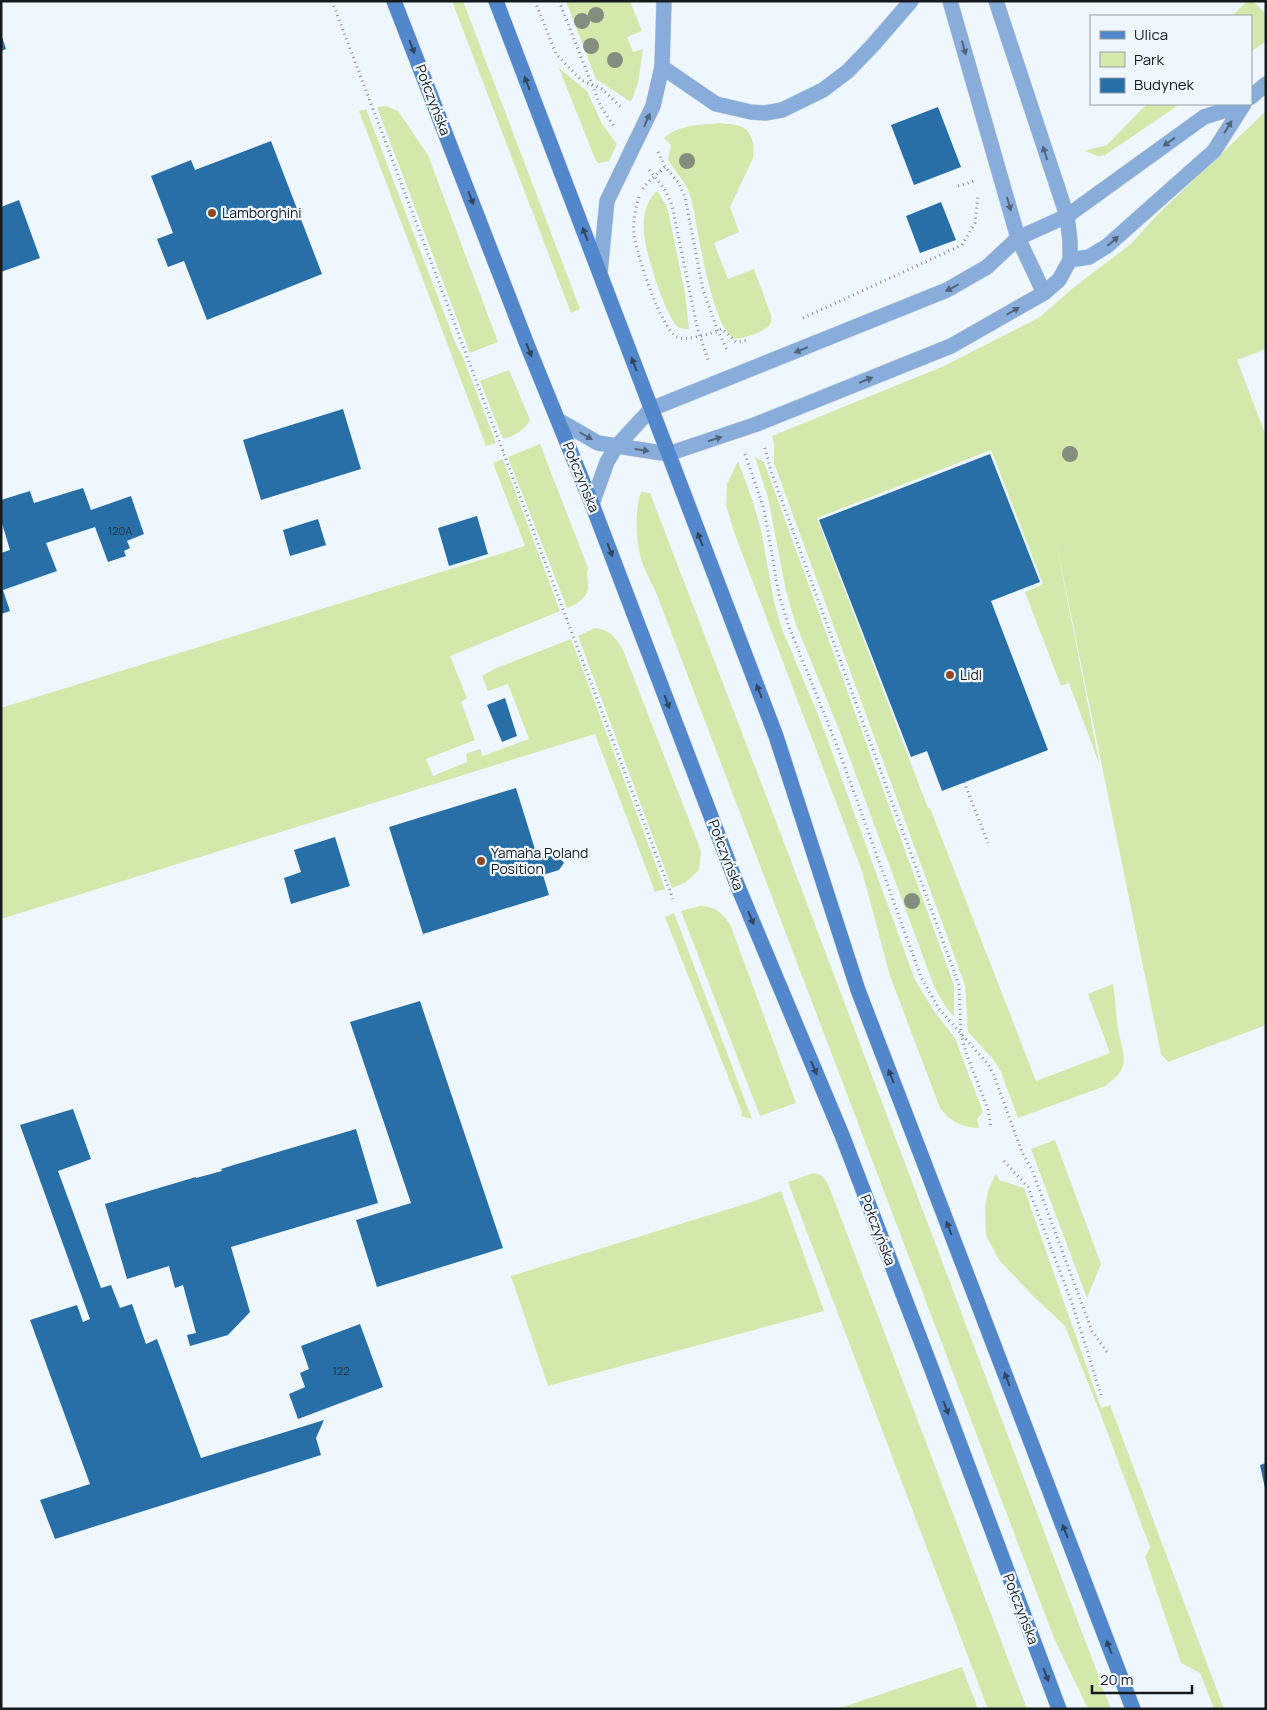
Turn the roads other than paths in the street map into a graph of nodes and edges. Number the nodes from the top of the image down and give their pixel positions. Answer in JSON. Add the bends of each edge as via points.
{"nodes":[{"id":1,"x":394,"y":1,"type":"edge"},
{"id":2,"x":496,"y":1,"type":"edge"},
{"id":3,"x":664,"y":1,"type":"edge"},
{"id":4,"x":910,"y":1,"type":"edge"},
{"id":5,"x":950,"y":1,"type":"edge"},
{"id":6,"x":996,"y":1,"type":"edge"},
{"id":7,"x":662,"y":67,"type":"junction"},
{"id":8,"x":1266,"y":84,"type":"edge"},
{"id":9,"x":1252,"y":97,"type":"edge"},
{"id":10,"x":1238,"y":105,"type":"edge"},
{"id":11,"x":1244,"y":105,"type":"edge"},
{"id":12,"x":1067,"y":216,"type":"junction"},
{"id":13,"x":1018,"y":238,"type":"junction"},
{"id":14,"x":1070,"y":260,"type":"junction"},
{"id":15,"x":600,"y":273,"type":"junction"},
{"id":16,"x":1044,"y":293,"type":"junction"},
{"id":17,"x":651,"y":409,"type":"junction"},
{"id":18,"x":558,"y":420,"type":"junction"},
{"id":19,"x":616,"y":447,"type":"junction"},
{"id":20,"x":668,"y":454,"type":"junction"},
{"id":21,"x":592,"y":504,"type":"junction"},
{"id":22,"x":1059,"y":1709,"type":"edge"},
{"id":23,"x":1134,"y":1709,"type":"edge"}],
"edges":[{"from":1,"to":18,"type":"main road","name":"Połczyńska","one_way":true},
{"from":15,"to":2,"type":"main road","one_way":true},
{"from":3,"to":7,"type":"street"},
{"from":4,"to":7,"type":"street","via":[[848,71],[823,90],[782,110],[751,112],[716,104]]},
{"from":5,"to":13,"type":"street","one_way":true},
{"from":12,"to":6,"type":"street","one_way":true},
{"from":15,"to":7,"type":"street","one_way":true,"via":[[607,201],[653,106]]},
{"from":8,"to":9,"type":"street"},
{"from":10,"to":12,"type":"street","one_way":true,"via":[[1204,117]]},
{"from":14,"to":11,"type":"street","one_way":true,"via":[[1089,257],[1108,246],[1214,151]]},
{"from":12,"to":13,"type":"street"},
{"from":12,"to":14,"type":"street"},
{"from":13,"to":16,"type":"street"},
{"from":13,"to":17,"type":"street","one_way":true,"via":[[987,267],[947,290]]},
{"from":14,"to":16,"type":"street","via":[[1058,280]]},
{"from":17,"to":15,"type":"main road","one_way":true},
{"from":20,"to":16,"type":"street","one_way":true,"via":[[742,430],[951,346]]},
{"from":17,"to":19,"type":"street"},
{"from":17,"to":20,"type":"main road"},
{"from":18,"to":19,"type":"street","one_way":true,"via":[[598,443]]},
{"from":18,"to":21,"type":"main road","name":"Połczyńska"},
{"from":19,"to":20,"type":"street","one_way":true},
{"from":19,"to":21,"type":"street"},
{"from":23,"to":20,"type":"main road","one_way":true,"via":[[858,990],[776,736]]},
{"from":21,"to":22,"type":"main road","name":"Połczyńska","one_way":true,"via":[[736,882],[845,1144]]}]}
